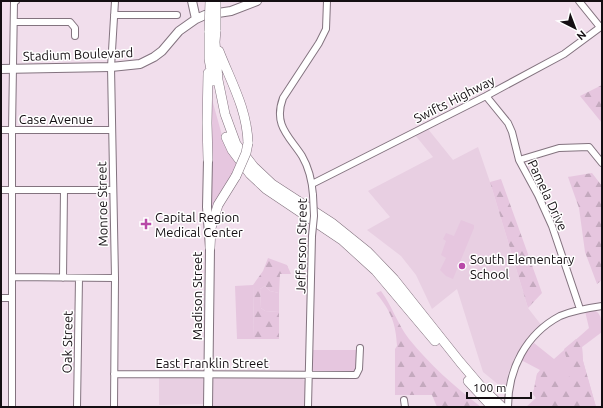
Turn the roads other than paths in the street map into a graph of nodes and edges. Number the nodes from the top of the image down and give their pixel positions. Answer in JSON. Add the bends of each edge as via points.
{"nodes":[{"id":1,"x":16,"y":1,"type":"edge"},
{"id":2,"x":114,"y":1,"type":"edge"},
{"id":3,"x":192,"y":1,"type":"edge"},
{"id":4,"x":210,"y":1,"type":"edge"},
{"id":5,"x":216,"y":1,"type":"edge"},
{"id":6,"x":257,"y":1,"type":"edge"},
{"id":7,"x":323,"y":1,"type":"edge"},
{"id":8,"x":327,"y":1,"type":"edge"},
{"id":9,"x":579,"y":1,"type":"edge"},
{"id":10,"x":327,"y":11,"type":"junction"},
{"id":11,"x":114,"y":15,"type":"junction"},
{"id":12,"x":177,"y":15,"type":"dead end"},
{"id":13,"x":196,"y":19,"type":"junction"},
{"id":14,"x":14,"y":22,"type":"junction"},
{"id":15,"x":601,"y":27,"type":"edge"},
{"id":16,"x":213,"y":31,"type":"junction"},
{"id":17,"x":75,"y":36,"type":"dead end"},
{"id":18,"x":215,"y":42,"type":"junction"},
{"id":19,"x":209,"y":59,"type":"junction"},
{"id":20,"x":111,"y":67,"type":"junction"},
{"id":21,"x":1,"y":69,"type":"edge"},
{"id":22,"x":14,"y":69,"type":"junction"},
{"id":23,"x":486,"y":96,"type":"junction"},
{"id":24,"x":1,"y":130,"type":"edge"},
{"id":25,"x":12,"y":130,"type":"junction"},
{"id":26,"x":111,"y":130,"type":"junction"},
{"id":27,"x":208,"y":160,"type":"joint"},
{"id":28,"x":519,"y":160,"type":"junction"},
{"id":29,"x":602,"y":163,"type":"edge"},
{"id":30,"x":312,"y":184,"type":"junction"},
{"id":31,"x":1,"y":190,"type":"edge"},
{"id":32,"x":12,"y":190,"type":"junction"},
{"id":33,"x":64,"y":190,"type":"junction"},
{"id":34,"x":113,"y":190,"type":"junction"},
{"id":35,"x":210,"y":248,"type":"junction"},
{"id":36,"x":12,"y":277,"type":"junction"},
{"id":37,"x":63,"y":278,"type":"junction"},
{"id":38,"x":79,"y":278,"type":"junction"},
{"id":39,"x":115,"y":278,"type":"junction"},
{"id":40,"x":1,"y":298,"type":"edge"},
{"id":41,"x":12,"y":298,"type":"junction"},
{"id":42,"x":601,"y":308,"type":"edge"},
{"id":43,"x":580,"y":309,"type":"junction"},
{"id":44,"x":360,"y":348,"type":"dead end"},
{"id":45,"x":114,"y":374,"type":"junction"},
{"id":46,"x":309,"y":374,"type":"junction"},
{"id":47,"x":208,"y":375,"type":"junction"},
{"id":48,"x":404,"y":400,"type":"dead end"},
{"id":49,"x":495,"y":405,"type":"edge"},
{"id":50,"x":12,"y":407,"type":"edge"},
{"id":51,"x":78,"y":407,"type":"edge"},
{"id":52,"x":114,"y":407,"type":"edge"},
{"id":53,"x":208,"y":407,"type":"edge"},
{"id":54,"x":308,"y":407,"type":"edge"},
{"id":55,"x":406,"y":407,"type":"edge"},
{"id":56,"x":508,"y":407,"type":"edge"}],
"edges":[{"from":1,"to":14,"type":"street"},
{"from":2,"to":11,"type":"street","name":"Monroe Street"},
{"from":3,"to":13,"type":"main road"},
{"from":4,"to":16,"type":"highway","bridge":true},
{"from":5,"to":16,"type":"highway","bridge":true},
{"from":6,"to":13,"type":"main road","name":"Stadium Boulevard","via":[[231,11]]},
{"from":7,"to":10,"type":"street"},
{"from":8,"to":10,"type":"street","name":"Jefferson Street"},
{"from":9,"to":15,"type":"street"},
{"from":10,"to":30,"type":"street","name":"Jefferson Street","via":[[323,37],[280,105],[282,127],[302,157]]},
{"from":11,"to":12,"type":"street"},
{"from":11,"to":20,"type":"street","name":"Monroe Street"},
{"from":13,"to":20,"type":"main road","name":"Stadium Boulevard","via":[[179,31],[154,57],[140,64]]},
{"from":14,"to":17,"type":"street","via":[[70,22]]},
{"from":14,"to":22,"type":"street"},
{"from":15,"to":23,"type":"street","name":"Swifts Highway","via":[[564,54]]},
{"from":16,"to":18,"type":"highway"},
{"from":16,"to":19,"type":"highway"},
{"from":18,"to":35,"type":"highway","bridge":true,"via":[[244,110],[248,143],[236,176],[218,205],[211,228]]},
{"from":18,"to":49,"type":"highway","via":[[222,101],[236,144],[254,167],[272,184],[332,223],[368,252],[394,279]]},
{"from":19,"to":27,"type":"highway"},
{"from":19,"to":49,"type":"highway","via":[[222,124],[232,150],[250,174],[266,189],[342,240],[376,271],[481,396]]},
{"from":20,"to":22,"type":"main road","name":"Stadium Boulevard"},
{"from":20,"to":26,"type":"street","name":"Monroe Street"},
{"from":21,"to":22,"type":"main road","name":"Stadium Boulevard"},
{"from":22,"to":25,"type":"street"},
{"from":23,"to":28,"type":"street","name":"Pamela Drive","via":[[508,123]]},
{"from":23,"to":30,"type":"street","name":"Swifts Highway"},
{"from":24,"to":25,"type":"street","name":"Case Avenue"},
{"from":25,"to":26,"type":"street","name":"Case Avenue"},
{"from":25,"to":32,"type":"street"},
{"from":26,"to":34,"type":"street","name":"Monroe Street"},
{"from":27,"to":35,"type":"main road","name":"Madison Street","via":[[207,207]]},
{"from":28,"to":29,"type":"street","via":[[559,148],[589,147]]},
{"from":28,"to":43,"type":"street","name":"Pamela Drive","via":[[552,226]]},
{"from":30,"to":46,"type":"street","name":"Jefferson Street","bridge":true,"via":[[314,216]]},
{"from":31,"to":32,"type":"street"},
{"from":32,"to":33,"type":"street"},
{"from":32,"to":36,"type":"street"},
{"from":33,"to":34,"type":"street"},
{"from":33,"to":37,"type":"street"},
{"from":34,"to":39,"type":"street","name":"Monroe Street"},
{"from":35,"to":47,"type":"main road","name":"Madison Street"},
{"from":36,"to":37,"type":"street"},
{"from":36,"to":41,"type":"street"},
{"from":37,"to":38,"type":"street"},
{"from":38,"to":39,"type":"street"},
{"from":38,"to":51,"type":"street","name":"Oak Street"},
{"from":39,"to":45,"type":"street","name":"Monroe Street"},
{"from":40,"to":41,"type":"street"},
{"from":41,"to":50,"type":"street"},
{"from":42,"to":43,"type":"street"},
{"from":43,"to":56,"type":"street","via":[[552,322],[521,353],[511,376]]},
{"from":44,"to":46,"type":"street","name":"East Franklin Street","via":[[359,369],[356,375]]},
{"from":45,"to":47,"type":"street","name":"East Franklin Street"},
{"from":45,"to":52,"type":"street","name":"Monroe Street"},
{"from":46,"to":47,"type":"street","name":"East Franklin Street"},
{"from":46,"to":54,"type":"street","name":"Jefferson Street"},
{"from":47,"to":53,"type":"main road","name":"Madison Street"},
{"from":48,"to":55,"type":"street"}]}
